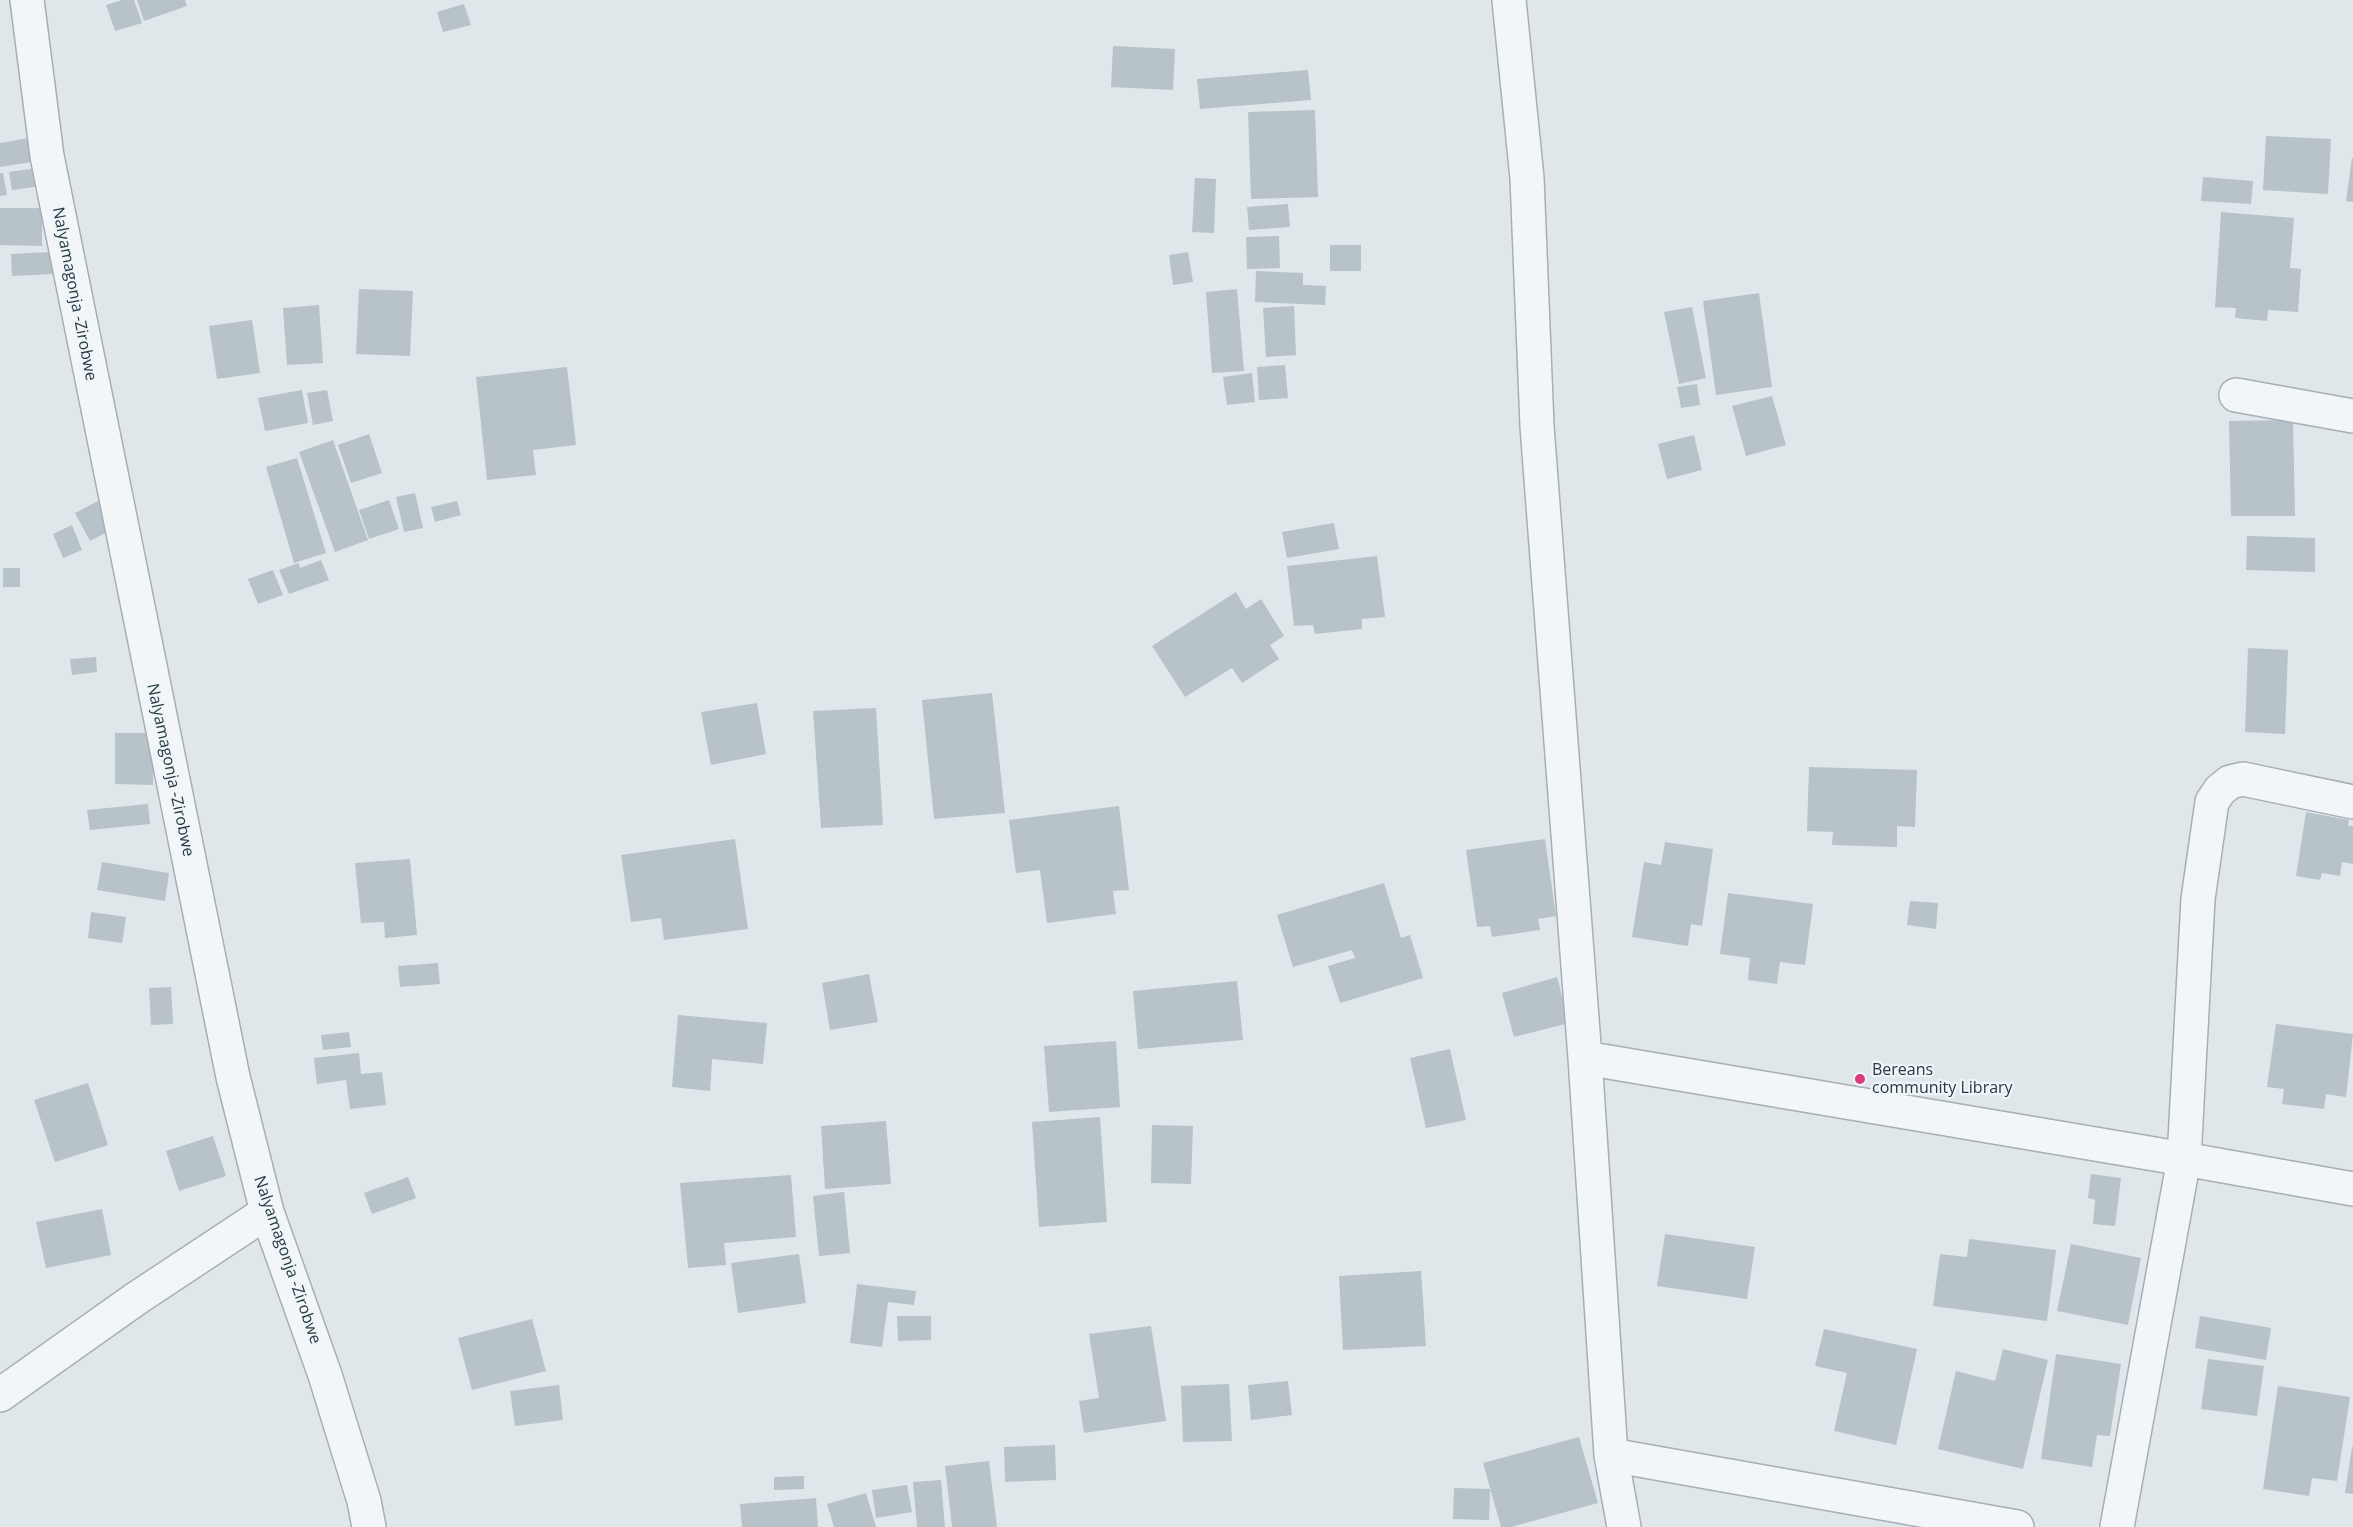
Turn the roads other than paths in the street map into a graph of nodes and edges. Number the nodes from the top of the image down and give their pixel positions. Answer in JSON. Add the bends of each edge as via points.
{"nodes":[{"id":1,"x":27,"y":0,"type":"edge"},
{"id":2,"x":1509,"y":0,"type":"edge"},
{"id":3,"x":2236,"y":395,"type":"dead end"},
{"id":4,"x":2353,"y":416,"type":"edge"},
{"id":5,"x":2353,"y":802,"type":"edge"},
{"id":6,"x":1585,"y":1058,"type":"junction"},
{"id":7,"x":2184,"y":1159,"type":"junction"},
{"id":8,"x":2353,"y":1190,"type":"edge"},
{"id":9,"x":267,"y":1212,"type":"junction"},
{"id":10,"x":0,"y":1395,"type":"edge"},
{"id":11,"x":1611,"y":1455,"type":"junction"},
{"id":12,"x":369,"y":1527,"type":"edge"},
{"id":13,"x":1624,"y":1527,"type":"edge"},
{"id":14,"x":2016,"y":1527,"type":"edge"},
{"id":15,"x":2117,"y":1527,"type":"edge"}],
"edges":[{"from":1,"to":9,"type":"street","name":"Nalyamagonja -Zirobwe","via":[[49,168],[233,1077]]},
{"from":2,"to":6,"type":"street","via":[[1527,178],[1537,426]]},
{"from":3,"to":4,"type":"street"},
{"from":5,"to":7,"type":"street","via":[[2242,779],[2230,782],[2212,802],[2198,899]]},
{"from":6,"to":7,"type":"street"},
{"from":6,"to":11,"type":"street"},
{"from":7,"to":8,"type":"street"},
{"from":7,"to":15,"type":"street"},
{"from":9,"to":10,"type":"street"},
{"from":9,"to":12,"type":"street","name":"Nalyamagonja -Zirobwe","via":[[325,1375]]},
{"from":11,"to":13,"type":"street"},
{"from":11,"to":14,"type":"street"}]}
